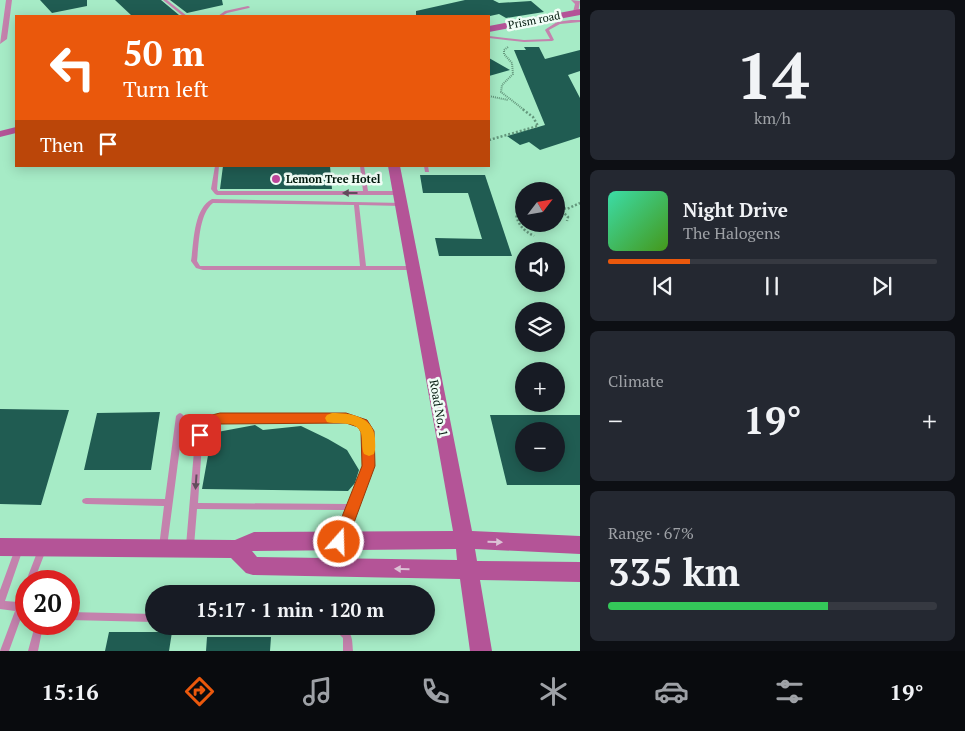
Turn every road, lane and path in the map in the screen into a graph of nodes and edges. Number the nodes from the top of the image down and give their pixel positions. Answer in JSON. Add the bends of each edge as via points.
{"nodes":[{"id":1,"x":9,"y":0,"type":"edge"},
{"id":2,"x":165,"y":0,"type":"edge"},
{"id":3,"x":574,"y":0,"type":"edge"},
{"id":4,"x":248,"y":7,"type":"dead end"},
{"id":5,"x":578,"y":12,"type":"edge"},
{"id":6,"x":184,"y":15,"type":"edge"},
{"id":7,"x":222,"y":15,"type":"edge"},
{"id":8,"x":580,"y":21,"type":"edge"},
{"id":9,"x":490,"y":29,"type":"edge"},
{"id":10,"x":490,"y":37,"type":"edge"},
{"id":11,"x":0,"y":42,"type":"edge"},
{"id":12,"x":508,"y":47,"type":"dead end"},
{"id":13,"x":490,"y":96,"type":"edge"},
{"id":14,"x":510,"y":101,"type":"junction"},
{"id":15,"x":15,"y":130,"type":"edge"},
{"id":16,"x":0,"y":134,"type":"edge"},
{"id":17,"x":490,"y":140,"type":"edge"},
{"id":18,"x":217,"y":167,"type":"edge"},
{"id":19,"x":362,"y":167,"type":"edge"},
{"id":20,"x":394,"y":167,"type":"edge"},
{"id":21,"x":366,"y":193,"type":"junction"},
{"id":22,"x":400,"y":199,"type":"junction"},
{"id":23,"x":356,"y":203,"type":"junction"},
{"id":24,"x":580,"y":203,"type":"edge"},
{"id":25,"x":565,"y":208,"type":"edge"},
{"id":26,"x":565,"y":215,"type":"edge"},
{"id":27,"x":568,"y":221,"type":"dead end"},
{"id":28,"x":526,"y":232,"type":"edge"},
{"id":29,"x":534,"y":236,"type":"dead end"},
{"id":30,"x":363,"y":268,"type":"junction"},
{"id":31,"x":414,"y":268,"type":"junction"},
{"id":32,"x":180,"y":416,"type":"dead end"},
{"id":33,"x":86,"y":501,"type":"dead end"},
{"id":34,"x":168,"y":503,"type":"junction"},
{"id":35,"x":194,"y":506,"type":"junction"},
{"id":36,"x":352,"y":507,"type":"junction"},
{"id":37,"x":464,"y":540,"type":"junction"},
{"id":38,"x":339,"y":542,"type":"junction"},
{"id":39,"x":580,"y":545,"type":"edge"},
{"id":40,"x":10,"y":547,"type":"edge"},
{"id":41,"x":43,"y":547,"type":"junction"},
{"id":42,"x":162,"y":548,"type":"junction"},
{"id":43,"x":189,"y":549,"type":"junction"},
{"id":44,"x":235,"y":549,"type":"junction"},
{"id":45,"x":34,"y":570,"type":"edge"},
{"id":46,"x":468,"y":571,"type":"junction"},
{"id":47,"x":580,"y":572,"type":"edge"},
{"id":48,"x":0,"y":603,"type":"edge"},
{"id":49,"x":15,"y":606,"type":"edge"},
{"id":50,"x":80,"y":616,"type":"edge"},
{"id":51,"x":145,"y":618,"type":"edge"},
{"id":52,"x":15,"y":623,"type":"edge"},
{"id":53,"x":37,"y":635,"type":"edge"},
{"id":54,"x":345,"y":635,"type":"edge"},
{"id":55,"x":4,"y":651,"type":"edge"},
{"id":56,"x":33,"y":651,"type":"edge"},
{"id":57,"x":348,"y":651,"type":"edge"},
{"id":58,"x":481,"y":651,"type":"edge"}],
"edges":[{"from":1,"to":11,"type":"street"},
{"from":2,"to":6,"type":"lane"},
{"from":3,"to":5,"type":"street","via":[[579,4]]},
{"from":4,"to":7,"type":"lane"},
{"from":5,"to":9,"type":"street","name":"Prism road"},
{"from":8,"to":10,"type":"lane","via":[[551,26],[547,30],[552,40]]},
{"from":12,"to":14,"type":"path","via":[[504,54],[512,63],[513,74],[500,89]]},
{"from":13,"to":14,"type":"path"},
{"from":14,"to":17,"type":"path","via":[[533,117],[538,126]]},
{"from":15,"to":16,"type":"street"},
{"from":21,"to":18,"type":"lane","one_way":true,"via":[[217,193],[214,189]]},
{"from":19,"to":21,"type":"lane"},
{"from":20,"to":22,"type":"street","name":"Road No. 1"},
{"from":21,"to":22,"type":"lane"},
{"from":22,"to":23,"type":"lane"},
{"from":22,"to":31,"type":"street","name":"Road No. 1"},
{"from":23,"to":30,"type":"lane"},
{"from":23,"to":30,"type":"lane","via":[[212,201],[204,206],[201,215],[194,261],[198,268]]},
{"from":24,"to":25,"type":"path"},
{"from":26,"to":27,"type":"path"},
{"from":28,"to":29,"type":"path"},
{"from":30,"to":31,"type":"lane"},
{"from":31,"to":37,"type":"street","name":"Road No. 1"},
{"from":32,"to":34,"type":"lane"},
{"from":33,"to":34,"type":"lane"},
{"from":34,"to":42,"type":"lane"},
{"from":35,"to":36,"type":"lane"},
{"from":36,"to":35,"type":"lane","one_way":true,"via":[[368,466],[368,431],[362,424],[346,418],[208,421],[200,427]]},
{"from":35,"to":43,"type":"lane"},
{"from":36,"to":38,"type":"lane"},
{"from":37,"to":38,"type":"street"},
{"from":37,"to":39,"type":"street","one_way":true},
{"from":37,"to":46,"type":"street","name":"Road No. 1"},
{"from":38,"to":44,"type":"street","via":[[254,541]]},
{"from":40,"to":41,"type":"street"},
{"from":40,"to":48,"type":"lane"},
{"from":41,"to":42,"type":"street"},
{"from":41,"to":45,"type":"lane"},
{"from":42,"to":43,"type":"street"},
{"from":43,"to":44,"type":"street"},
{"from":46,"to":44,"type":"street","one_way":true,"via":[[253,566]]},
{"from":46,"to":47,"type":"street"},
{"from":46,"to":58,"type":"street","name":"Road No. 1"},
{"from":48,"to":49,"type":"lane"},
{"from":50,"to":51,"type":"lane"},
{"from":52,"to":55,"type":"lane"},
{"from":53,"to":56,"type":"lane"},
{"from":54,"to":57,"type":"lane"}]}
